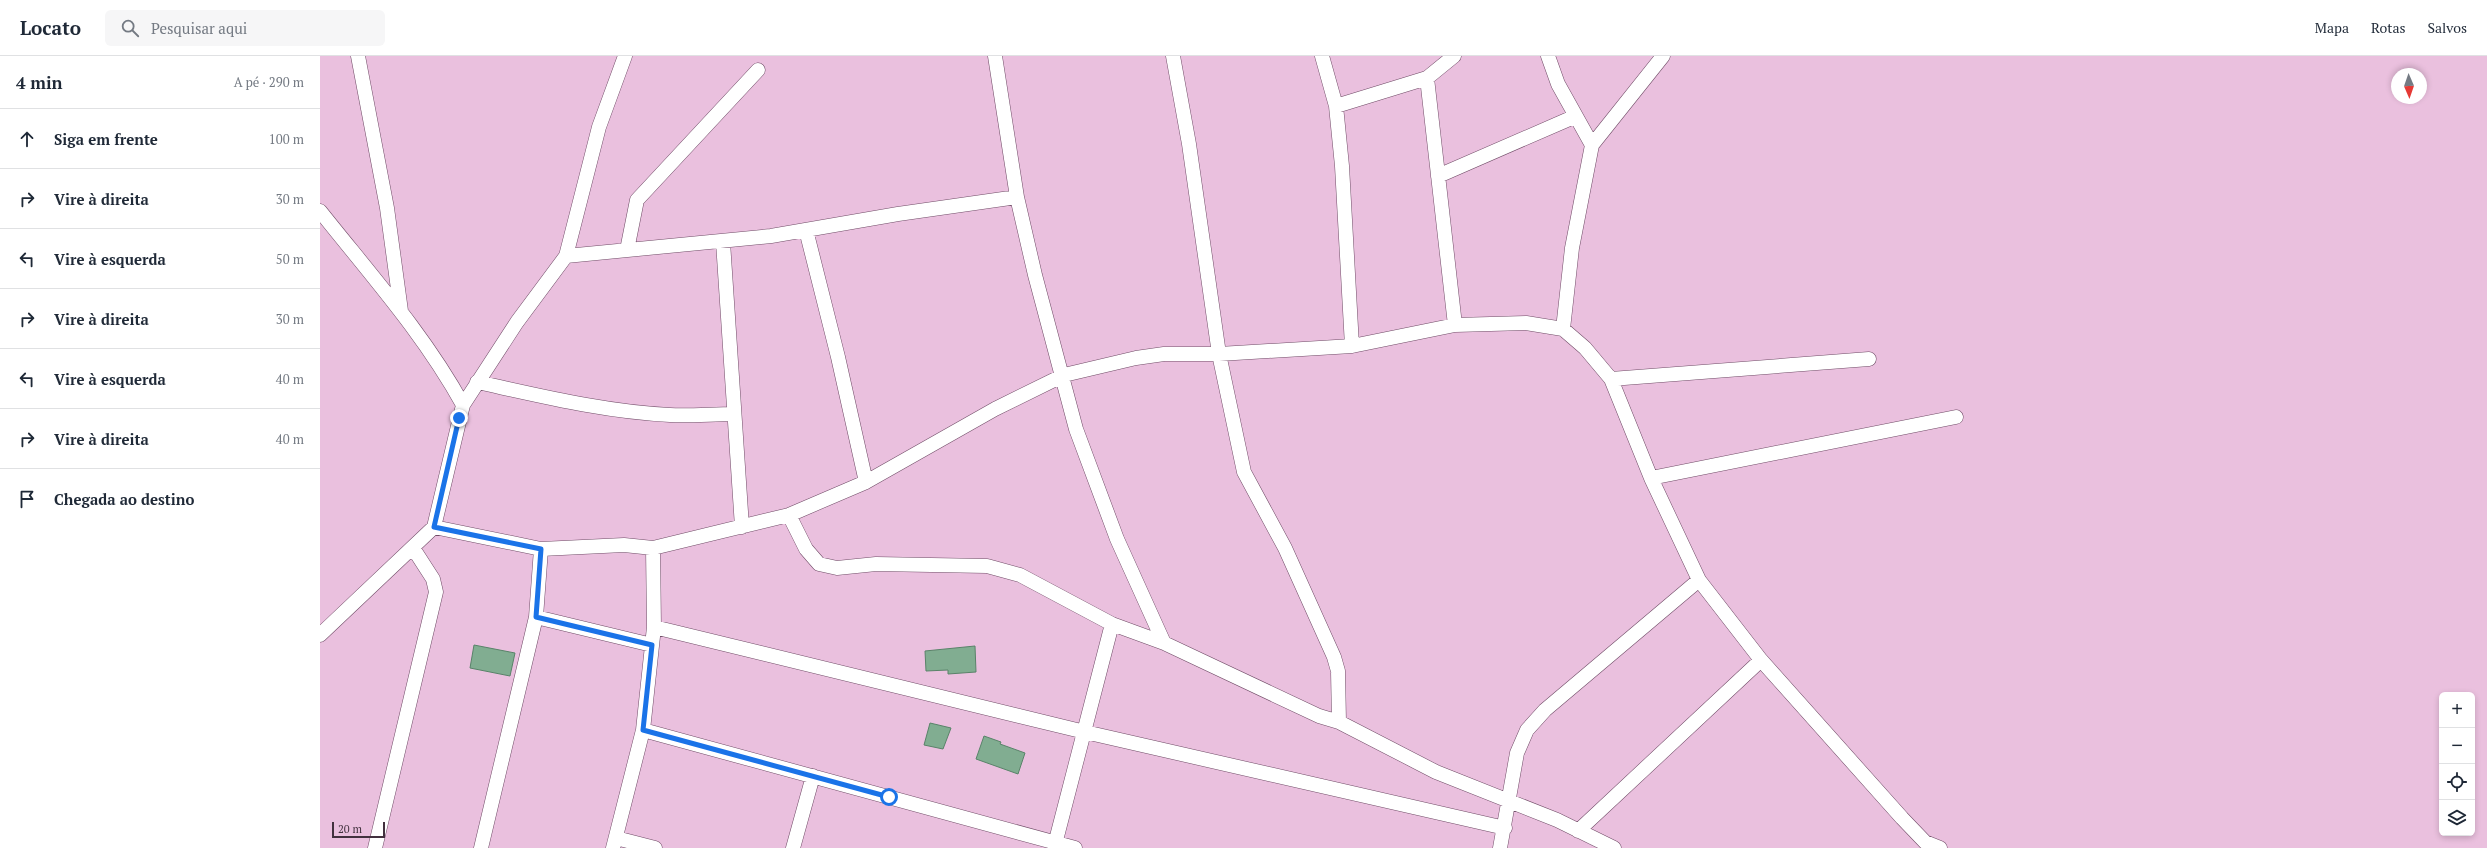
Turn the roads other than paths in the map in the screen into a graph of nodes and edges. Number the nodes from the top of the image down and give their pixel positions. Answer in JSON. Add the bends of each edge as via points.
{"nodes":[{"id":1,"x":358,"y":56,"type":"edge"},
{"id":2,"x":625,"y":56,"type":"edge"},
{"id":3,"x":995,"y":56,"type":"edge"},
{"id":4,"x":1173,"y":56,"type":"edge"},
{"id":5,"x":1322,"y":56,"type":"edge"},
{"id":6,"x":1454,"y":56,"type":"edge"},
{"id":7,"x":1548,"y":56,"type":"edge"},
{"id":8,"x":1663,"y":56,"type":"edge"},
{"id":9,"x":758,"y":70,"type":"dead end"},
{"id":10,"x":1427,"y":78,"type":"junction"},
{"id":11,"x":1336,"y":106,"type":"junction"},
{"id":12,"x":1576,"y":116,"type":"junction"},
{"id":13,"x":1592,"y":145,"type":"junction"},
{"id":14,"x":1438,"y":176,"type":"junction"},
{"id":15,"x":1017,"y":197,"type":"junction"},
{"id":16,"x":320,"y":211,"type":"edge"},
{"id":17,"x":806,"y":230,"type":"junction"},
{"id":18,"x":723,"y":242,"type":"junction"},
{"id":19,"x":627,"y":250,"type":"junction"},
{"id":20,"x":566,"y":256,"type":"junction"},
{"id":21,"x":401,"y":312,"type":"junction"},
{"id":22,"x":1455,"y":325,"type":"junction"},
{"id":23,"x":1563,"y":329,"type":"junction"},
{"id":24,"x":1352,"y":346,"type":"junction"},
{"id":25,"x":1219,"y":354,"type":"junction"},
{"id":26,"x":1869,"y":359,"type":"dead end"},
{"id":27,"x":1064,"y":375,"type":"junction"},
{"id":28,"x":1611,"y":379,"type":"junction"},
{"id":29,"x":477,"y":382,"type":"junction"},
{"id":30,"x":462,"y":405,"type":"junction"},
{"id":31,"x":734,"y":414,"type":"junction"},
{"id":32,"x":1956,"y":418,"type":"dead end"},
{"id":33,"x":1651,"y":478,"type":"junction"},
{"id":34,"x":866,"y":482,"type":"junction"},
{"id":35,"x":789,"y":515,"type":"junction"},
{"id":36,"x":434,"y":527,"type":"junction"},
{"id":37,"x":742,"y":527,"type":"junction"},
{"id":38,"x":413,"y":548,"type":"junction"},
{"id":39,"x":653,"y":548,"type":"junction"},
{"id":40,"x":541,"y":549,"type":"junction"},
{"id":41,"x":1699,"y":580,"type":"junction"},
{"id":42,"x":536,"y":617,"type":"junction"},
{"id":43,"x":1112,"y":624,"type":"junction"},
{"id":44,"x":654,"y":627,"type":"junction"},
{"id":45,"x":320,"y":635,"type":"edge"},
{"id":46,"x":1164,"y":643,"type":"junction"},
{"id":47,"x":652,"y":645,"type":"junction"},
{"id":48,"x":1761,"y":660,"type":"junction"},
{"id":49,"x":1339,"y":722,"type":"junction"},
{"id":50,"x":643,"y":730,"type":"junction"},
{"id":51,"x":1085,"y":732,"type":"junction"},
{"id":52,"x":813,"y":776,"type":"junction"},
{"id":53,"x":1509,"y":802,"type":"junction"},
{"id":54,"x":1505,"y":828,"type":"junction"},
{"id":55,"x":1578,"y":831,"type":"junction"},
{"id":56,"x":614,"y":843,"type":"edge"},
{"id":57,"x":1054,"y":845,"type":"edge"},
{"id":58,"x":375,"y":848,"type":"edge"},
{"id":59,"x":481,"y":848,"type":"edge"},
{"id":60,"x":654,"y":848,"type":"edge"},
{"id":61,"x":793,"y":848,"type":"edge"},
{"id":62,"x":1075,"y":848,"type":"edge"},
{"id":63,"x":1500,"y":848,"type":"edge"},
{"id":64,"x":1614,"y":848,"type":"edge"},
{"id":65,"x":1940,"y":848,"type":"edge"}],
"edges":[{"from":1,"to":21,"type":"street","via":[[387,208]]},
{"from":2,"to":20,"type":"street","via":[[599,127]]},
{"from":3,"to":15,"type":"street"},
{"from":4,"to":25,"type":"street","via":[[1189,144]]},
{"from":5,"to":11,"type":"street"},
{"from":6,"to":10,"type":"street"},
{"from":7,"to":12,"type":"street","via":[[1558,84]]},
{"from":8,"to":13,"type":"street"},
{"from":9,"to":19,"type":"street","via":[[637,200]]},
{"from":10,"to":11,"type":"street"},
{"from":10,"to":14,"type":"street"},
{"from":11,"to":24,"type":"street"},
{"from":12,"to":13,"type":"street"},
{"from":12,"to":14,"type":"street"},
{"from":13,"to":23,"type":"street","via":[[1572,248]]},
{"from":14,"to":22,"type":"street"},
{"from":15,"to":17,"type":"street"},
{"from":15,"to":27,"type":"street","via":[[1035,275]]},
{"from":16,"to":21,"type":"street"},
{"from":17,"to":18,"type":"street"},
{"from":17,"to":34,"type":"street"},
{"from":18,"to":19,"type":"street"},
{"from":18,"to":31,"type":"street"},
{"from":19,"to":20,"type":"street"},
{"from":20,"to":29,"type":"street"},
{"from":21,"to":30,"type":"street","via":[[447,377]]},
{"from":22,"to":23,"type":"street","via":[[1526,323]]},
{"from":22,"to":24,"type":"street"},
{"from":23,"to":28,"type":"street","via":[[1585,348]]},
{"from":24,"to":25,"type":"street"},
{"from":25,"to":27,"type":"street","via":[[1164,354]]},
{"from":25,"to":49,"type":"street","via":[[1244,472],[1284,548],[1334,657],[1338,671]]},
{"from":26,"to":28,"type":"street"},
{"from":27,"to":34,"type":"street","via":[[995,409]]},
{"from":27,"to":46,"type":"street","via":[[1076,429],[1117,539]]},
{"from":28,"to":33,"type":"street"},
{"from":29,"to":30,"type":"street"},
{"from":29,"to":31,"type":"street","via":[[587,406],[639,413]]},
{"from":30,"to":36,"type":"street"},
{"from":31,"to":37,"type":"street"},
{"from":32,"to":33,"type":"street"},
{"from":33,"to":41,"type":"street"},
{"from":34,"to":35,"type":"street"},
{"from":35,"to":37,"type":"street"},
{"from":35,"to":43,"type":"street","via":[[806,549],[819,564],[837,568],[876,564],[987,566],[1020,575]]},
{"from":36,"to":38,"type":"street"},
{"from":36,"to":40,"type":"street"},
{"from":37,"to":39,"type":"street"},
{"from":38,"to":45,"type":"street"},
{"from":38,"to":58,"type":"street","via":[[433,579],[436,592]]},
{"from":39,"to":40,"type":"street","via":[[624,545]]},
{"from":39,"to":44,"type":"street"},
{"from":40,"to":42,"type":"street"},
{"from":41,"to":48,"type":"street"},
{"from":41,"to":53,"type":"street","via":[[1545,710],[1527,730],[1517,753]]},
{"from":42,"to":47,"type":"street"},
{"from":42,"to":59,"type":"street"},
{"from":43,"to":46,"type":"street"},
{"from":43,"to":51,"type":"street"},
{"from":44,"to":47,"type":"street"},
{"from":44,"to":51,"type":"street"},
{"from":46,"to":49,"type":"street","via":[[1320,716]]},
{"from":47,"to":50,"type":"street"},
{"from":48,"to":55,"type":"street"},
{"from":48,"to":65,"type":"street","via":[[1902,818],[1925,842]]},
{"from":49,"to":53,"type":"street","via":[[1436,772]]},
{"from":50,"to":52,"type":"street"},
{"from":50,"to":56,"type":"street"},
{"from":51,"to":54,"type":"street"},
{"from":51,"to":57,"type":"street"},
{"from":52,"to":57,"type":"street"},
{"from":52,"to":61,"type":"street"},
{"from":53,"to":54,"type":"street"},
{"from":53,"to":55,"type":"street","via":[[1557,820]]},
{"from":54,"to":63,"type":"street"},
{"from":55,"to":64,"type":"street"},
{"from":56,"to":60,"type":"street"},
{"from":57,"to":62,"type":"street"}]}
